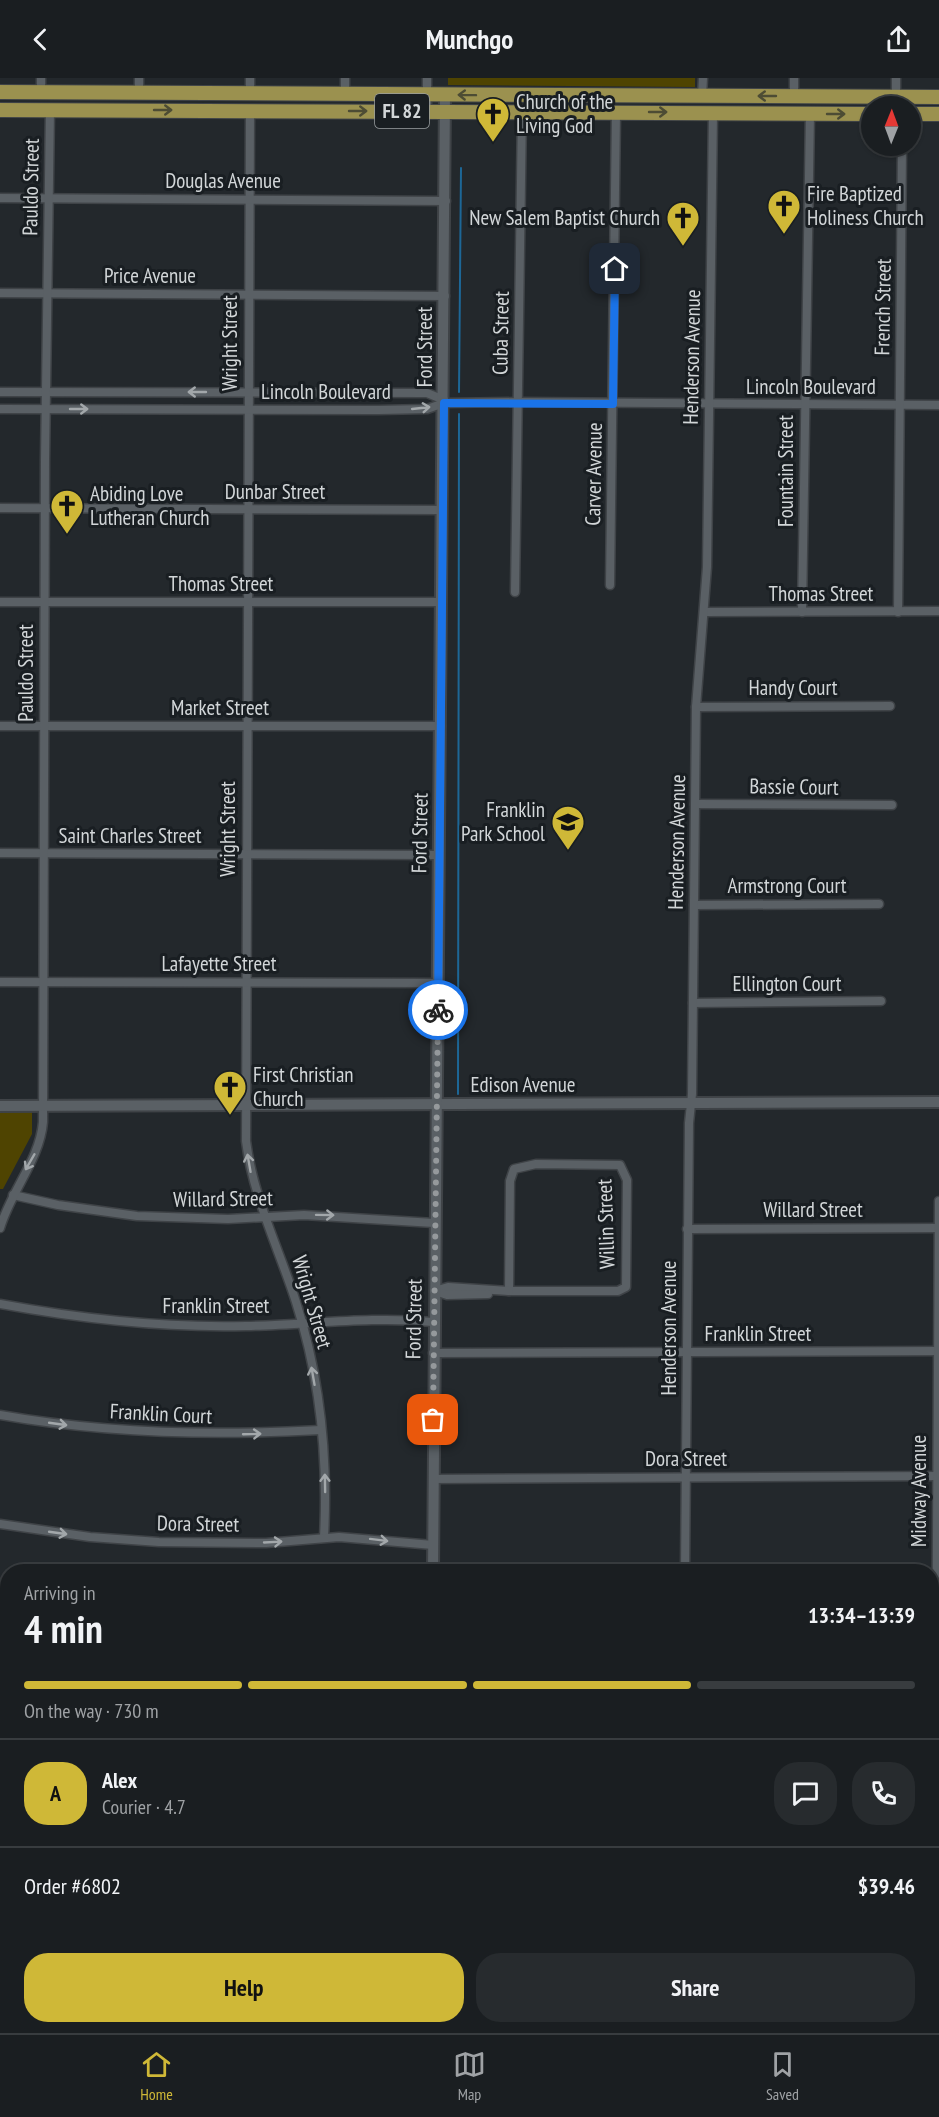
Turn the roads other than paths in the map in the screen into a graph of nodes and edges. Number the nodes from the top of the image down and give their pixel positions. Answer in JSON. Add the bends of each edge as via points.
{"nodes":[{"id":1,"x":250,"y":78,"type":"edge"},
{"id":2,"x":345,"y":78,"type":"edge"},
{"id":3,"x":427,"y":78,"type":"edge"},
{"id":4,"x":703,"y":78,"type":"edge"},
{"id":5,"x":794,"y":78,"type":"edge"},
{"id":6,"x":896,"y":78,"type":"edge"},
{"id":7,"x":41,"y":85,"type":"edge"},
{"id":8,"x":139,"y":85,"type":"edge"},
{"id":9,"x":0,"y":92,"type":"edge"},
{"id":10,"x":250,"y":92,"type":"junction"},
{"id":11,"x":267,"y":93,"type":"junction"},
{"id":12,"x":345,"y":93,"type":"junction"},
{"id":13,"x":427,"y":94,"type":"junction"},
{"id":14,"x":446,"y":94,"type":"junction"},
{"id":15,"x":702,"y":96,"type":"junction"},
{"id":16,"x":898,"y":96,"type":"edge"},
{"id":17,"x":794,"y":97,"type":"junction"},
{"id":18,"x":861,"y":97,"type":"edge"},
{"id":19,"x":939,"y":98,"type":"edge"},
{"id":20,"x":921,"y":100,"type":"edge"},
{"id":21,"x":50,"y":109,"type":"junction"},
{"id":22,"x":0,"y":110,"type":"edge"},
{"id":23,"x":68,"y":110,"type":"junction"},
{"id":24,"x":250,"y":110,"type":"junction"},
{"id":25,"x":427,"y":111,"type":"junction"},
{"id":26,"x":446,"y":111,"type":"junction"},
{"id":27,"x":522,"y":112,"type":"junction"},
{"id":28,"x":616,"y":112,"type":"junction"},
{"id":29,"x":686,"y":112,"type":"junction"},
{"id":30,"x":713,"y":113,"type":"junction"},
{"id":31,"x":810,"y":113,"type":"junction"},
{"id":32,"x":861,"y":114,"type":"edge"},
{"id":33,"x":921,"y":114,"type":"edge"},
{"id":34,"x":939,"y":114,"type":"edge"},
{"id":35,"x":902,"y":156,"type":"edge"},
{"id":36,"x":0,"y":198,"type":"edge"},
{"id":37,"x":48,"y":198,"type":"junction"},
{"id":38,"x":249,"y":200,"type":"junction"},
{"id":39,"x":446,"y":201,"type":"junction"},
{"id":40,"x":0,"y":293,"type":"edge"},
{"id":41,"x":48,"y":294,"type":"junction"},
{"id":42,"x":249,"y":294,"type":"junction"},
{"id":43,"x":445,"y":296,"type":"junction"},
{"id":44,"x":0,"y":392,"type":"edge"},
{"id":45,"x":47,"y":392,"type":"junction"},
{"id":46,"x":248,"y":393,"type":"junction"},
{"id":47,"x":444,"y":401,"type":"junction"},
{"id":48,"x":518,"y":402,"type":"junction"},
{"id":49,"x":613,"y":404,"type":"junction"},
{"id":50,"x":709,"y":405,"type":"junction"},
{"id":51,"x":804,"y":405,"type":"junction"},
{"id":52,"x":900,"y":405,"type":"junction"},
{"id":53,"x":939,"y":405,"type":"edge"},
{"id":54,"x":0,"y":409,"type":"edge"},
{"id":55,"x":47,"y":409,"type":"junction"},
{"id":56,"x":248,"y":410,"type":"junction"},
{"id":57,"x":0,"y":508,"type":"edge"},
{"id":58,"x":45,"y":508,"type":"junction"},
{"id":59,"x":247,"y":510,"type":"junction"},
{"id":60,"x":442,"y":510,"type":"junction"},
{"id":61,"x":610,"y":585,"type":"dead end"},
{"id":62,"x":515,"y":592,"type":"dead end"},
{"id":63,"x":246,"y":601,"type":"junction"},
{"id":64,"x":0,"y":602,"type":"edge"},
{"id":65,"x":45,"y":602,"type":"junction"},
{"id":66,"x":442,"y":602,"type":"junction"},
{"id":67,"x":939,"y":611,"type":"edge"},
{"id":68,"x":704,"y":612,"type":"junction"},
{"id":69,"x":802,"y":612,"type":"junction"},
{"id":70,"x":898,"y":612,"type":"junction"},
{"id":71,"x":696,"y":706,"type":"junction"},
{"id":72,"x":890,"y":706,"type":"dead end"},
{"id":73,"x":0,"y":726,"type":"edge"},
{"id":74,"x":44,"y":726,"type":"junction"},
{"id":75,"x":246,"y":726,"type":"junction"},
{"id":76,"x":441,"y":726,"type":"junction"},
{"id":77,"x":695,"y":804,"type":"junction"},
{"id":78,"x":892,"y":805,"type":"dead end"},
{"id":79,"x":0,"y":853,"type":"edge"},
{"id":80,"x":43,"y":853,"type":"junction"},
{"id":81,"x":246,"y":854,"type":"junction"},
{"id":82,"x":439,"y":855,"type":"junction"},
{"id":83,"x":879,"y":904,"type":"dead end"},
{"id":84,"x":694,"y":905,"type":"junction"},
{"id":85,"x":0,"y":982,"type":"edge"},
{"id":86,"x":42,"y":982,"type":"junction"},
{"id":87,"x":245,"y":982,"type":"junction"},
{"id":88,"x":438,"y":983,"type":"junction"},
{"id":89,"x":881,"y":1001,"type":"dead end"},
{"id":90,"x":693,"y":1003,"type":"junction"},
{"id":91,"x":939,"y":1102,"type":"edge"},
{"id":92,"x":689,"y":1104,"type":"junction"},
{"id":93,"x":0,"y":1106,"type":"edge"},
{"id":94,"x":42,"y":1106,"type":"junction"},
{"id":95,"x":246,"y":1106,"type":"junction"},
{"id":96,"x":436,"y":1106,"type":"junction"},
{"id":97,"x":13,"y":1195,"type":"junction"},
{"id":98,"x":939,"y":1200,"type":"edge"},
{"id":99,"x":267,"y":1217,"type":"junction"},
{"id":100,"x":435,"y":1223,"type":"junction"},
{"id":101,"x":0,"y":1228,"type":"edge"},
{"id":102,"x":939,"y":1228,"type":"edge"},
{"id":103,"x":687,"y":1229,"type":"junction"},
{"id":104,"x":434,"y":1291,"type":"junction"},
{"id":105,"x":509,"y":1291,"type":"junction"},
{"id":106,"x":0,"y":1304,"type":"edge"},
{"id":107,"x":434,"y":1322,"type":"junction"},
{"id":108,"x":303,"y":1323,"type":"junction"},
{"id":109,"x":686,"y":1351,"type":"junction"},
{"id":110,"x":938,"y":1351,"type":"edge"},
{"id":111,"x":434,"y":1353,"type":"junction"},
{"id":112,"x":0,"y":1414,"type":"edge"},
{"id":113,"x":321,"y":1430,"type":"junction"},
{"id":114,"x":938,"y":1476,"type":"edge"},
{"id":115,"x":686,"y":1477,"type":"junction"},
{"id":116,"x":433,"y":1479,"type":"junction"},
{"id":117,"x":0,"y":1524,"type":"edge"},
{"id":118,"x":324,"y":1537,"type":"junction"},
{"id":119,"x":433,"y":1545,"type":"junction"},
{"id":120,"x":433,"y":1564,"type":"edge"},
{"id":121,"x":685,"y":1564,"type":"edge"},
{"id":122,"x":937,"y":1564,"type":"edge"}],
"edges":[{"from":1,"to":10,"type":"street"},
{"from":2,"to":12,"type":"street"},
{"from":3,"to":13,"type":"street"},
{"from":4,"to":15,"type":"street"},
{"from":5,"to":17,"type":"street"},
{"from":6,"to":16,"type":"street"},
{"from":7,"to":8,"type":"main road","number":"FL 82"},
{"from":7,"to":9,"type":"main road","number":"FL 82"},
{"from":8,"to":10,"type":"main road","number":"FL 82"},
{"from":8,"to":23,"type":"main road","via":[[132,99],[88,101]]},
{"from":10,"to":11,"type":"main road","number":"FL 82"},
{"from":11,"to":12,"type":"main road","number":"FL 82"},
{"from":11,"to":24,"type":"main road","via":[[255,100]]},
{"from":12,"to":13,"type":"main road","number":"FL 82"},
{"from":13,"to":14,"type":"main road","number":"FL 82"},
{"from":13,"to":25,"type":"street"},
{"from":15,"to":14,"type":"main road","number":"FL 82","one_way":true},
{"from":14,"to":26,"type":"street","name":"Ford Street"},
{"from":17,"to":15,"type":"main road","number":"FL 82","one_way":true},
{"from":15,"to":29,"type":"main road"},
{"from":17,"to":18,"type":"main road","number":"FL 82"},
{"from":19,"to":20,"type":"main road","number":"FL 82"},
{"from":21,"to":22,"type":"main road","number":"FL 82"},
{"from":21,"to":23,"type":"main road","number":"FL 82"},
{"from":21,"to":37,"type":"street","name":"Pauldo Street"},
{"from":23,"to":24,"type":"main road","number":"FL 82","one_way":true},
{"from":24,"to":25,"type":"main road","number":"FL 82","one_way":true},
{"from":24,"to":38,"type":"street","name":"Wright Street"},
{"from":25,"to":26,"type":"main road","number":"FL 82"},
{"from":26,"to":27,"type":"main road","number":"FL 82"},
{"from":26,"to":39,"type":"street","name":"Ford Street"},
{"from":27,"to":28,"type":"main road","number":"FL 82"},
{"from":27,"to":48,"type":"street","name":"Cuba Street"},
{"from":28,"to":29,"type":"main road","number":"FL 82","one_way":true},
{"from":28,"to":49,"type":"street","name":"Carver Avenue"},
{"from":29,"to":30,"type":"main road","number":"FL 82"},
{"from":30,"to":31,"type":"main road","number":"FL 82"},
{"from":30,"to":50,"type":"street","name":"Henderson Avenue"},
{"from":31,"to":32,"type":"main road","number":"FL 82","one_way":true},
{"from":31,"to":51,"type":"street","name":"Fountain Street"},
{"from":33,"to":34,"type":"main road"},
{"from":35,"to":52,"type":"street","name":"French Street"},
{"from":36,"to":37,"type":"street","name":"Douglas Avenue"},
{"from":37,"to":38,"type":"street","name":"Douglas Avenue"},
{"from":37,"to":41,"type":"street","name":"Pauldo Street"},
{"from":38,"to":39,"type":"street","name":"Douglas Avenue"},
{"from":38,"to":42,"type":"street","name":"Wright Street"},
{"from":39,"to":43,"type":"street","name":"Ford Street"},
{"from":40,"to":41,"type":"street","name":"Price Avenue"},
{"from":41,"to":42,"type":"street","name":"Price Avenue"},
{"from":41,"to":45,"type":"street","name":"Pauldo Street"},
{"from":42,"to":43,"type":"street","name":"Price Avenue"},
{"from":42,"to":46,"type":"street","name":"Wright Street"},
{"from":43,"to":47,"type":"street","name":"Ford Street"},
{"from":44,"to":45,"type":"street","name":"Lincoln Boulevard"},
{"from":46,"to":45,"type":"street","name":"Lincoln Boulevard","one_way":true},
{"from":45,"to":55,"type":"street","name":"Pauldo Street"},
{"from":46,"to":47,"type":"street","name":"Lincoln Boulevard","via":[[427,393]]},
{"from":46,"to":56,"type":"street","name":"Wright Street"},
{"from":47,"to":48,"type":"street","name":"Lincoln Boulevard"},
{"from":56,"to":47,"type":"street","name":"Lincoln Boulevard","one_way":true,"via":[[427,409]]},
{"from":47,"to":60,"type":"street","name":"Ford Street"},
{"from":48,"to":49,"type":"street","name":"Lincoln Boulevard"},
{"from":48,"to":62,"type":"street","name":"Cuba Street"},
{"from":49,"to":50,"type":"street","name":"Lincoln Boulevard"},
{"from":49,"to":61,"type":"street","name":"Carver Avenue"},
{"from":50,"to":51,"type":"street","name":"Lincoln Boulevard"},
{"from":50,"to":68,"type":"street","name":"Henderson Avenue"},
{"from":51,"to":52,"type":"street","name":"Lincoln Boulevard"},
{"from":51,"to":69,"type":"street","name":"Fountain Street"},
{"from":52,"to":53,"type":"street","name":"Lincoln Boulevard"},
{"from":52,"to":70,"type":"street","name":"French Street"},
{"from":54,"to":55,"type":"street","name":"Lincoln Boulevard"},
{"from":55,"to":56,"type":"street","name":"Lincoln Boulevard","one_way":true},
{"from":55,"to":58,"type":"street","name":"Pauldo Street"},
{"from":56,"to":59,"type":"street","name":"Wright Street"},
{"from":57,"to":58,"type":"street","name":"Dunbar Street"},
{"from":58,"to":59,"type":"street","name":"Dunbar Street"},
{"from":58,"to":65,"type":"street","name":"Pauldo Street"},
{"from":59,"to":60,"type":"street","name":"Dunbar Street"},
{"from":59,"to":63,"type":"street","name":"Wright Street"},
{"from":60,"to":66,"type":"street","name":"Ford Street"},
{"from":63,"to":65,"type":"street","name":"Thomas Street"},
{"from":63,"to":66,"type":"street","name":"Thomas Street"},
{"from":63,"to":75,"type":"street","name":"Wright Street"},
{"from":64,"to":65,"type":"street","name":"Thomas Street"},
{"from":65,"to":74,"type":"street","name":"Pauldo Street"},
{"from":66,"to":76,"type":"street","name":"Ford Street"},
{"from":67,"to":70,"type":"street","name":"Thomas Street"},
{"from":68,"to":69,"type":"street","name":"Thomas Street"},
{"from":68,"to":71,"type":"street","name":"Henderson Avenue"},
{"from":69,"to":70,"type":"street","name":"Thomas Street"},
{"from":71,"to":72,"type":"street","name":"Handy Court"},
{"from":71,"to":77,"type":"street","name":"Henderson Avenue"},
{"from":73,"to":74,"type":"street","name":"Market Street"},
{"from":74,"to":75,"type":"street","name":"Market Street"},
{"from":74,"to":80,"type":"street","name":"Pauldo Street"},
{"from":75,"to":76,"type":"street","name":"Market Street"},
{"from":75,"to":81,"type":"street","name":"Wright Street"},
{"from":76,"to":82,"type":"street","name":"Ford Street"},
{"from":77,"to":78,"type":"street","name":"Bassie Court"},
{"from":77,"to":84,"type":"street","name":"Henderson Avenue"},
{"from":79,"to":80,"type":"street","name":"Saint Charles Street"},
{"from":80,"to":81,"type":"street","name":"Saint Charles Street"},
{"from":80,"to":86,"type":"street","name":"Pauldo Street"},
{"from":81,"to":82,"type":"street","name":"Saint Charles Street"},
{"from":81,"to":87,"type":"street","name":"Wright Street"},
{"from":82,"to":88,"type":"street","name":"Ford Street"},
{"from":83,"to":84,"type":"street","name":"Armstrong Court"},
{"from":84,"to":90,"type":"street","name":"Henderson Avenue"},
{"from":85,"to":86,"type":"street","name":"Lafayette Street"},
{"from":86,"to":87,"type":"street","name":"Lafayette Street"},
{"from":86,"to":94,"type":"street","name":"Pauldo Street"},
{"from":87,"to":88,"type":"street","name":"Lafayette Street"},
{"from":87,"to":95,"type":"street","name":"Wright Street"},
{"from":88,"to":96,"type":"street","name":"Ford Street"},
{"from":89,"to":90,"type":"street","name":"Ellington Court"},
{"from":90,"to":92,"type":"street","name":"Henderson Avenue"},
{"from":91,"to":92,"type":"street","name":"Edison Avenue"},
{"from":92,"to":96,"type":"street","name":"Edison Avenue"},
{"from":92,"to":103,"type":"street","name":"Henderson Avenue"},
{"from":93,"to":94,"type":"street","name":"Edison Avenue"},
{"from":94,"to":95,"type":"street","name":"Edison Avenue"},
{"from":94,"to":97,"type":"street","name":"Pauldo Street","one_way":true,"via":[[39,1144]]},
{"from":95,"to":96,"type":"street","name":"Edison Avenue"},
{"from":99,"to":95,"type":"street","name":"Wright Street","one_way":true,"via":[[250,1171]]},
{"from":96,"to":100,"type":"street","name":"Ford Street"},
{"from":97,"to":99,"type":"street","name":"Willard Street","via":[[137,1216]]},
{"from":97,"to":101,"type":"street","name":"Pauldo Street"},
{"from":98,"to":102,"type":"street","name":"Midway Avenue"},
{"from":99,"to":100,"type":"street","name":"Willard Street","one_way":true,"via":[[347,1216]]},
{"from":99,"to":108,"type":"street","name":"Wright Street"},
{"from":100,"to":104,"type":"street","name":"Ford Street"},
{"from":102,"to":103,"type":"street","name":"Willard Street"},
{"from":102,"to":110,"type":"street","name":"Midway Avenue"},
{"from":103,"to":109,"type":"street","name":"Henderson Avenue"},
{"from":104,"to":105,"type":"street","name":"Willin Street","via":[[448,1287]]},
{"from":104,"to":107,"type":"street","name":"Ford Street"},
{"from":105,"to":105,"type":"street","name":"Willin Street","via":[[618,1291],[626,1287],[627,1180],[620,1165],[536,1164],[514,1169],[510,1181]]},
{"from":106,"to":108,"type":"street","name":"Franklin Street","via":[[134,1323],[215,1327]]},
{"from":107,"to":108,"type":"street","name":"Franklin Street","via":[[366,1319]]},
{"from":107,"to":111,"type":"street","name":"Ford Street"},
{"from":113,"to":108,"type":"street","name":"Wright Street","one_way":true},
{"from":109,"to":110,"type":"street","name":"Franklin Street"},
{"from":109,"to":111,"type":"street","name":"Franklin Street"},
{"from":109,"to":115,"type":"street","name":"Henderson Avenue"},
{"from":110,"to":114,"type":"street","name":"Midway Avenue"},
{"from":111,"to":116,"type":"street","name":"Ford Street"},
{"from":112,"to":113,"type":"street","name":"Franklin Court","one_way":true,"via":[[162,1434]]},
{"from":118,"to":113,"type":"street","name":"Wright Street","one_way":true},
{"from":114,"to":115,"type":"street","name":"Dora Street"},
{"from":114,"to":122,"type":"street","name":"Midway Avenue"},
{"from":115,"to":116,"type":"street","name":"Dora Street"},
{"from":115,"to":121,"type":"street","name":"Henderson Avenue"},
{"from":116,"to":119,"type":"street","name":"Ford Street"},
{"from":117,"to":118,"type":"street","name":"Dora Street","one_way":true,"via":[[159,1542],[266,1543]]},
{"from":118,"to":119,"type":"street","name":"Dora Street","one_way":true},
{"from":119,"to":120,"type":"street","name":"Ford Street"}]}
